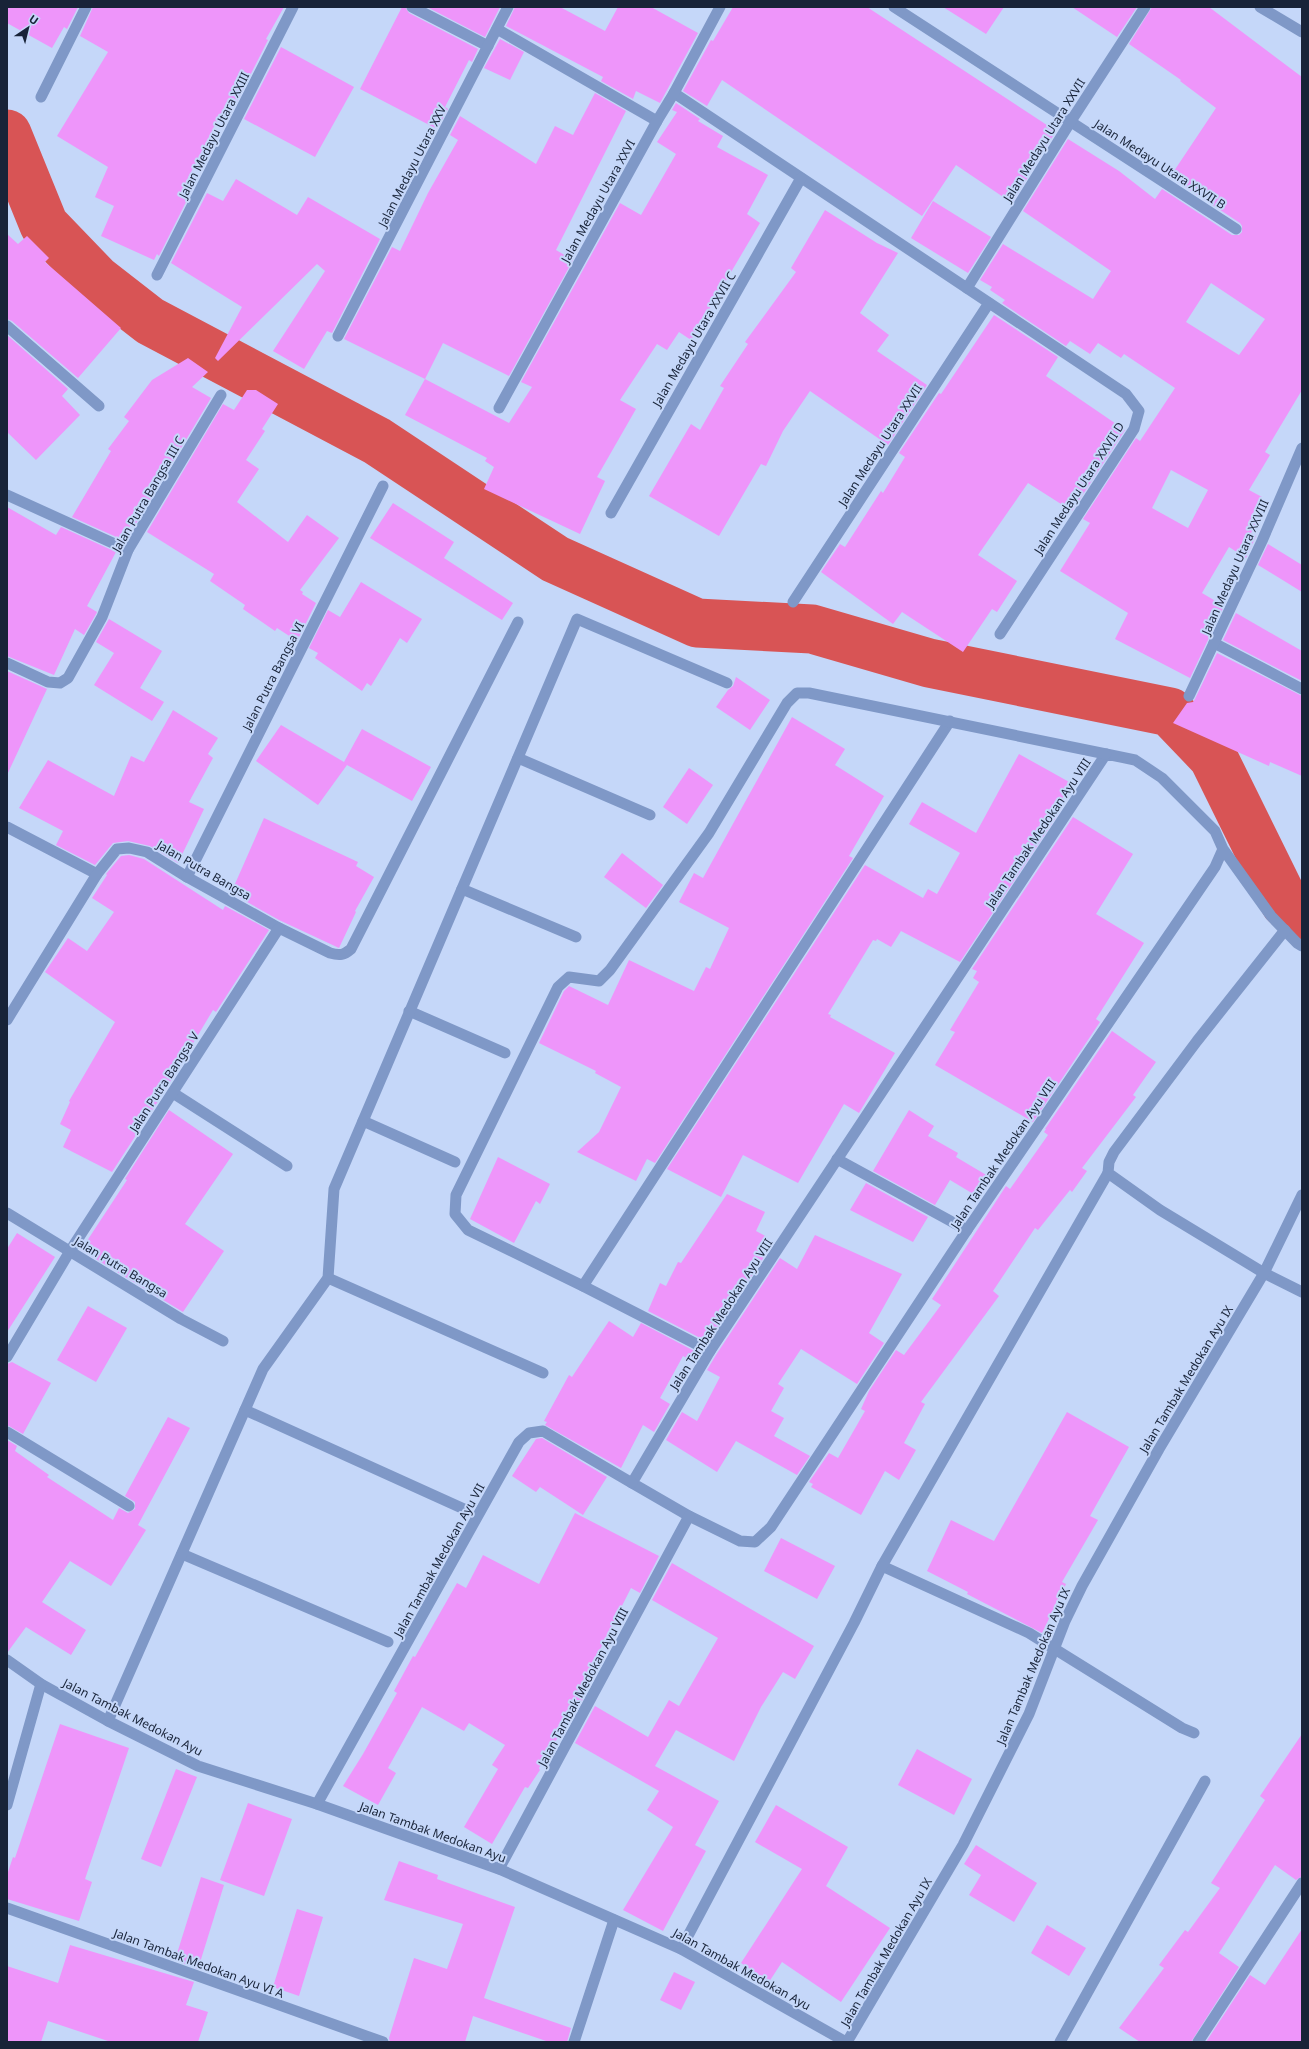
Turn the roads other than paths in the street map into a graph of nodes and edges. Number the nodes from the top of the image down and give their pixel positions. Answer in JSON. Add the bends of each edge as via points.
{"nodes":[{"id":1,"x":86,"y":7,"type":"edge"},
{"id":2,"x":293,"y":7,"type":"edge"},
{"id":3,"x":412,"y":7,"type":"edge"},
{"id":4,"x":508,"y":7,"type":"edge"},
{"id":5,"x":720,"y":7,"type":"edge"},
{"id":6,"x":894,"y":7,"type":"edge"},
{"id":7,"x":1145,"y":7,"type":"edge"},
{"id":8,"x":1260,"y":7,"type":"edge"},
{"id":9,"x":497,"y":29,"type":"junction"},
{"id":10,"x":1302,"y":32,"type":"edge"},
{"id":11,"x":488,"y":46,"type":"junction"},
{"id":12,"x":674,"y":93,"type":"junction"},
{"id":13,"x":41,"y":97,"type":"dead end"},
{"id":14,"x":657,"y":121,"type":"junction"},
{"id":15,"x":1071,"y":121,"type":"junction"},
{"id":16,"x":801,"y":178,"type":"junction"},
{"id":17,"x":1236,"y":229,"type":"dead end"},
{"id":18,"x":157,"y":275,"type":"dead end"},
{"id":19,"x":967,"y":288,"type":"junction"},
{"id":20,"x":989,"y":303,"type":"junction"},
{"id":21,"x":7,"y":326,"type":"edge"},
{"id":22,"x":338,"y":336,"type":"dead end"},
{"id":23,"x":221,"y":394,"type":"dead end"},
{"id":24,"x":99,"y":406,"type":"dead end"},
{"id":25,"x":499,"y":408,"type":"dead end"},
{"id":26,"x":1302,"y":448,"type":"edge"},
{"id":27,"x":1298,"y":468,"type":"edge"},
{"id":28,"x":383,"y":486,"type":"dead end"},
{"id":29,"x":7,"y":495,"type":"edge"},
{"id":30,"x":611,"y":513,"type":"dead end"},
{"id":31,"x":128,"y":550,"type":"junction"},
{"id":32,"x":793,"y":602,"type":"dead end"},
{"id":33,"x":518,"y":622,"type":"dead end"},
{"id":34,"x":1000,"y":634,"type":"dead end"},
{"id":35,"x":1214,"y":643,"type":"junction"},
{"id":36,"x":7,"y":663,"type":"edge"},
{"id":37,"x":727,"y":683,"type":"dead end"},
{"id":38,"x":1302,"y":689,"type":"edge"},
{"id":39,"x":1189,"y":696,"type":"dead end"},
{"id":40,"x":950,"y":721,"type":"junction"},
{"id":41,"x":1106,"y":754,"type":"junction"},
{"id":42,"x":518,"y":758,"type":"junction"},
{"id":43,"x":650,"y":815,"type":"dead end"},
{"id":44,"x":7,"y":827,"type":"edge"},
{"id":45,"x":1223,"y":849,"type":"junction"},
{"id":46,"x":97,"y":874,"type":"junction"},
{"id":47,"x":187,"y":877,"type":"junction"},
{"id":48,"x":462,"y":889,"type":"junction"},
{"id":49,"x":279,"y":928,"type":"junction"},
{"id":50,"x":1285,"y":930,"type":"junction"},
{"id":51,"x":576,"y":937,"type":"dead end"},
{"id":52,"x":1302,"y":946,"type":"edge"},
{"id":53,"x":409,"y":1011,"type":"junction"},
{"id":54,"x":7,"y":1020,"type":"edge"},
{"id":55,"x":505,"y":1053,"type":"dead end"},
{"id":56,"x":173,"y":1093,"type":"junction"},
{"id":57,"x":363,"y":1121,"type":"junction"},
{"id":58,"x":838,"y":1159,"type":"junction"},
{"id":59,"x":455,"y":1162,"type":"dead end"},
{"id":60,"x":287,"y":1166,"type":"dead end"},
{"id":61,"x":1108,"y":1173,"type":"junction"},
{"id":62,"x":1302,"y":1195,"type":"edge"},
{"id":63,"x":7,"y":1213,"type":"edge"},
{"id":64,"x":967,"y":1230,"type":"junction"},
{"id":65,"x":70,"y":1251,"type":"junction"},
{"id":66,"x":1264,"y":1273,"type":"junction"},
{"id":67,"x":328,"y":1278,"type":"junction"},
{"id":68,"x":583,"y":1286,"type":"junction"},
{"id":69,"x":1302,"y":1292,"type":"edge"},
{"id":70,"x":223,"y":1341,"type":"dead end"},
{"id":71,"x":710,"y":1351,"type":"junction"},
{"id":72,"x":7,"y":1357,"type":"edge"},
{"id":73,"x":543,"y":1373,"type":"dead end"},
{"id":74,"x":245,"y":1410,"type":"junction"},
{"id":75,"x":7,"y":1432,"type":"edge"},
{"id":76,"x":632,"y":1483,"type":"junction"},
{"id":77,"x":129,"y":1506,"type":"dead end"},
{"id":78,"x":464,"y":1509,"type":"dead end"},
{"id":79,"x":689,"y":1516,"type":"junction"},
{"id":80,"x":182,"y":1554,"type":"junction"},
{"id":81,"x":882,"y":1566,"type":"junction"},
{"id":82,"x":388,"y":1642,"type":"dead end"},
{"id":83,"x":1054,"y":1649,"type":"junction"},
{"id":84,"x":7,"y":1660,"type":"edge"},
{"id":85,"x":41,"y":1684,"type":"junction"},
{"id":86,"x":108,"y":1721,"type":"junction"},
{"id":87,"x":1194,"y":1733,"type":"dead end"},
{"id":88,"x":1205,"y":1781,"type":"dead end"},
{"id":89,"x":317,"y":1804,"type":"junction"},
{"id":90,"x":7,"y":1805,"type":"edge"},
{"id":91,"x":499,"y":1869,"type":"junction"},
{"id":92,"x":1302,"y":1883,"type":"edge"},
{"id":93,"x":7,"y":1908,"type":"edge"},
{"id":94,"x":614,"y":1920,"type":"junction"},
{"id":95,"x":681,"y":1949,"type":"junction"},
{"id":96,"x":383,"y":2042,"type":"edge"},
{"id":97,"x":574,"y":2042,"type":"edge"},
{"id":98,"x":847,"y":2042,"type":"edge"},
{"id":99,"x":1060,"y":2042,"type":"edge"},
{"id":100,"x":1198,"y":2042,"type":"edge"}],
"edges":[{"from":1,"to":13,"type":"street"},
{"from":2,"to":18,"type":"street","name":"Jalan Medayu Utara XXIII"},
{"from":3,"to":11,"type":"street"},
{"from":4,"to":9,"type":"street","name":"Jalan Medayu Utara XXV"},
{"from":5,"to":12,"type":"street","name":"Jalan Medayu Utara XXVI"},
{"from":6,"to":15,"type":"street","name":"Jalan Medayu Utara XXVII B"},
{"from":7,"to":15,"type":"street","name":"Jalan Medayu Utara XXVII"},
{"from":8,"to":10,"type":"street"},
{"from":9,"to":11,"type":"street","name":"Jalan Medayu Utara XXV"},
{"from":9,"to":14,"type":"street"},
{"from":11,"to":22,"type":"street","name":"Jalan Medayu Utara XXV"},
{"from":12,"to":14,"type":"street","name":"Jalan Medayu Utara XXVI"},
{"from":12,"to":16,"type":"street"},
{"from":14,"to":25,"type":"street","name":"Jalan Medayu Utara XXVI"},
{"from":15,"to":17,"type":"street","name":"Jalan Medayu Utara XXVII B"},
{"from":15,"to":19,"type":"street","name":"Jalan Medayu Utara XXVII"},
{"from":16,"to":19,"type":"street"},
{"from":16,"to":30,"type":"street","name":"Jalan Medayu Utara XXVII C"},
{"from":19,"to":20,"type":"street","name":"Jalan Medayu Utara XXVII D"},
{"from":20,"to":32,"type":"street","name":"Jalan Medayu Utara XXVII"},
{"from":20,"to":34,"type":"street","name":"Jalan Medayu Utara XXVII D","via":[[1126,394],[1139,411],[1134,428]]},
{"from":21,"to":24,"type":"street"},
{"from":23,"to":31,"type":"street","name":"Jalan Putra Bangsa III C"},
{"from":26,"to":27,"type":"street","name":"Jalan Medayu Utara XXVIII"},
{"from":27,"to":35,"type":"street","name":"Jalan Medayu Utara XXVIII"},
{"from":28,"to":47,"type":"street","name":"Jalan Putra Bangsa VI"},
{"from":29,"to":31,"type":"street"},
{"from":31,"to":36,"type":"street","name":"Jalan Putra Bangsa III C","via":[[102,616],[68,678],[60,683],[48,682]]},
{"from":33,"to":49,"type":"street","name":"Jalan Putra Bangsa","via":[[351,949],[338,956],[330,954]]},
{"from":35,"to":38,"type":"street"},
{"from":35,"to":39,"type":"street","name":"Jalan Medayu Utara XXVIII"},
{"from":37,"to":42,"type":"street","via":[[578,619]]},
{"from":40,"to":41,"type":"street"},
{"from":40,"to":68,"type":"street"},
{"from":40,"to":68,"type":"street","via":[[809,693],[797,693],[787,703],[709,833],[610,970],[599,981],[569,977],[558,987],[456,1196],[455,1214],[468,1230]]},
{"from":41,"to":45,"type":"street","name":"Jalan Tambak Medokan Ayu VIII","via":[[1135,760],[1162,778],[1215,831]]},
{"from":41,"to":58,"type":"street","name":"Jalan Tambak Medokan Ayu VIII"},
{"from":42,"to":43,"type":"street"},
{"from":42,"to":48,"type":"street"},
{"from":44,"to":46,"type":"street"},
{"from":45,"to":50,"type":"street","via":[[1271,916]]},
{"from":45,"to":64,"type":"street","name":"Jalan Tambak Medokan Ayu VIII","via":[[1215,867]]},
{"from":46,"to":47,"type":"street","name":"Jalan Putra Bangsa","via":[[117,849],[129,848],[147,852]]},
{"from":46,"to":54,"type":"street","name":"Jalan Putra Bangsa"},
{"from":47,"to":49,"type":"street","name":"Jalan Putra Bangsa"},
{"from":48,"to":51,"type":"street"},
{"from":48,"to":53,"type":"street"},
{"from":49,"to":56,"type":"street","name":"Jalan Putra Bangsa V"},
{"from":50,"to":52,"type":"street"},
{"from":50,"to":61,"type":"street","via":[[1114,1152],[1108,1162]]},
{"from":53,"to":55,"type":"street"},
{"from":53,"to":57,"type":"street"},
{"from":56,"to":60,"type":"street"},
{"from":56,"to":65,"type":"street","name":"Jalan Putra Bangsa V"},
{"from":57,"to":59,"type":"street"},
{"from":57,"to":67,"type":"street","via":[[334,1189]]},
{"from":58,"to":64,"type":"street"},
{"from":58,"to":71,"type":"street","name":"Jalan Tambak Medokan Ayu VIII"},
{"from":61,"to":66,"type":"street","via":[[1160,1210]]},
{"from":61,"to":81,"type":"street"},
{"from":62,"to":66,"type":"street","name":"Jalan Tambak Medokan Ayu IX"},
{"from":63,"to":65,"type":"street","name":"Jalan Putra Bangsa"},
{"from":64,"to":79,"type":"street","name":"Jalan Tambak Medokan Ayu VIII","via":[[771,1527],[755,1542],[740,1541]]},
{"from":65,"to":70,"type":"street","name":"Jalan Putra Bangsa","via":[[181,1319]]},
{"from":65,"to":72,"type":"street","name":"Jalan Putra Bangsa V"},
{"from":66,"to":69,"type":"street"},
{"from":66,"to":83,"type":"street","name":"Jalan Tambak Medokan Ayu IX","via":[[1158,1449],[1082,1586]]},
{"from":67,"to":73,"type":"street"},
{"from":67,"to":74,"type":"street","via":[[263,1369]]},
{"from":68,"to":71,"type":"street"},
{"from":71,"to":76,"type":"street","name":"Jalan Tambak Medokan Ayu VIII"},
{"from":74,"to":78,"type":"street"},
{"from":74,"to":80,"type":"street"},
{"from":75,"to":77,"type":"street"},
{"from":76,"to":79,"type":"street","name":"Jalan Tambak Medokan Ayu VIII"},
{"from":76,"to":89,"type":"street","name":"Jalan Tambak Medokan Ayu VII","via":[[543,1432],[529,1432],[519,1442]]},
{"from":79,"to":91,"type":"street","name":"Jalan Tambak Medokan Ayu VIII"},
{"from":80,"to":82,"type":"street"},
{"from":80,"to":86,"type":"street"},
{"from":81,"to":83,"type":"street","via":[[1029,1633]]},
{"from":81,"to":95,"type":"street"},
{"from":83,"to":87,"type":"street"},
{"from":83,"to":98,"type":"street","name":"Jalan Tambak Medokan Ayu IX","via":[[1028,1714],[992,1791]]},
{"from":84,"to":85,"type":"street","name":"Jalan Tambak Medokan Ayu"},
{"from":85,"to":86,"type":"street","name":"Jalan Tambak Medokan Ayu"},
{"from":85,"to":90,"type":"street"},
{"from":86,"to":89,"type":"street","name":"Jalan Tambak Medokan Ayu","via":[[198,1766]]},
{"from":88,"to":99,"type":"street"},
{"from":89,"to":91,"type":"street","name":"Jalan Tambak Medokan Ayu"},
{"from":91,"to":94,"type":"street","name":"Jalan Tambak Medokan Ayu"},
{"from":92,"to":100,"type":"street"},
{"from":93,"to":96,"type":"street","name":"Jalan Tambak Medokan Ayu VI A"},
{"from":94,"to":95,"type":"street","name":"Jalan Tambak Medokan Ayu"},
{"from":94,"to":97,"type":"street"},
{"from":95,"to":98,"type":"street","name":"Jalan Tambak Medokan Ayu"}]}
